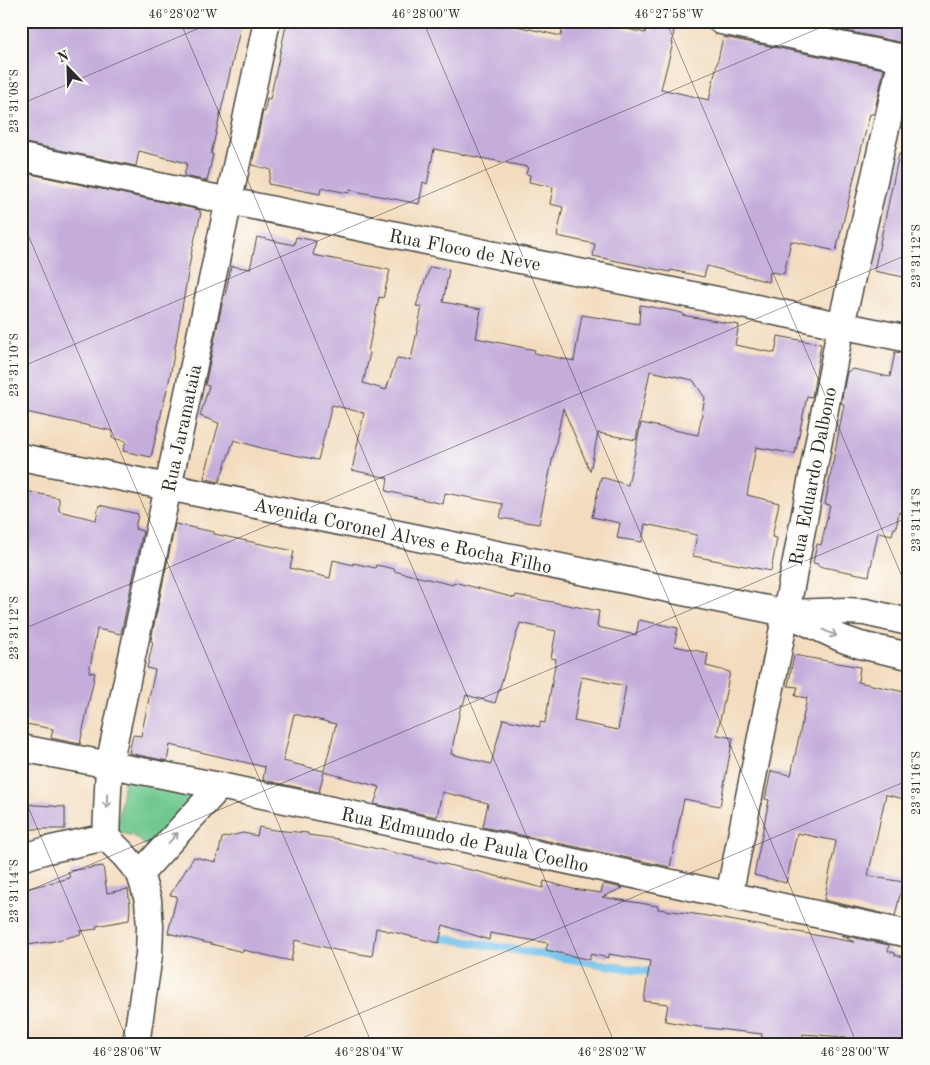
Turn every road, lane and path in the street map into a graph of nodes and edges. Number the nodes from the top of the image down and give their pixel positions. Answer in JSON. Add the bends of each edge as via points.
{"nodes":[{"id":1,"x":266,"y":21,"type":"edge"},
{"id":2,"x":721,"y":21,"type":"edge"},
{"id":3,"x":905,"y":59,"type":"edge"},
{"id":4,"x":21,"y":157,"type":"edge"},
{"id":5,"x":229,"y":201,"type":"junction"},
{"id":6,"x":841,"y":325,"type":"junction"},
{"id":7,"x":909,"y":339,"type":"edge"},
{"id":8,"x":21,"y":457,"type":"edge"},
{"id":9,"x":169,"y":487,"type":"junction"},
{"id":10,"x":786,"y":613,"type":"junction"},
{"id":11,"x":909,"y":622,"type":"edge"},
{"id":12,"x":909,"y":656,"type":"edge"},
{"id":13,"x":21,"y":748,"type":"edge"},
{"id":14,"x":109,"y":765,"type":"junction"},
{"id":15,"x":220,"y":786,"type":"junction"},
{"id":16,"x":106,"y":837,"type":"junction"},
{"id":17,"x":21,"y":858,"type":"edge"},
{"id":18,"x":140,"y":874,"type":"junction"},
{"id":19,"x":729,"y":896,"type":"junction"},
{"id":20,"x":909,"y":934,"type":"edge"},
{"id":21,"x":136,"y":1044,"type":"edge"}],
"edges":[{"from":1,"to":5,"type":"street","name":"Rua Jaramataia"},
{"from":2,"to":3,"type":"street"},
{"from":3,"to":6,"type":"street","name":"Rua Eduardo Dalbono"},
{"from":4,"to":5,"type":"street","name":"Rua Floco de Neve"},
{"from":5,"to":6,"type":"street","name":"Rua Floco de Neve"},
{"from":5,"to":9,"type":"street","name":"Rua Jaramataia"},
{"from":6,"to":7,"type":"street","name":"Rua Floco de Neve"},
{"from":6,"to":10,"type":"street","name":"Rua Eduardo Dalbono"},
{"from":8,"to":9,"type":"street","name":"Avenida Coronel Alves e Rocha Filho"},
{"from":9,"to":10,"type":"street","name":"Avenida Coronel Alves e Rocha Filho"},
{"from":9,"to":14,"type":"street","name":"Rua Jaramataia"},
{"from":10,"to":11,"type":"street","name":"Avenida Coronel Alves e Rocha Filho","via":[[865,612]]},
{"from":10,"to":12,"type":"street","name":"Avenida Coronel Alves e Rocha Filho","one_way":true,"via":[[860,645]]},
{"from":10,"to":19,"type":"street","name":"Rua Eduardo Dalbono"},
{"from":13,"to":14,"type":"street","name":"Rua Edmundo de Paula Coelho"},
{"from":14,"to":15,"type":"street","name":"Rua Edmundo de Paula Coelho"},
{"from":14,"to":16,"type":"street","name":"Rua Jaramataia","one_way":true},
{"from":18,"to":15,"type":"street","one_way":true},
{"from":15,"to":19,"type":"street","name":"Rua Edmundo de Paula Coelho"},
{"from":16,"to":17,"type":"street"},
{"from":16,"to":18,"type":"street"},
{"from":18,"to":21,"type":"street","via":[[148,900],[150,926]]},
{"from":19,"to":20,"type":"street","name":"Rua Edmundo de Paula Coelho"}]}
